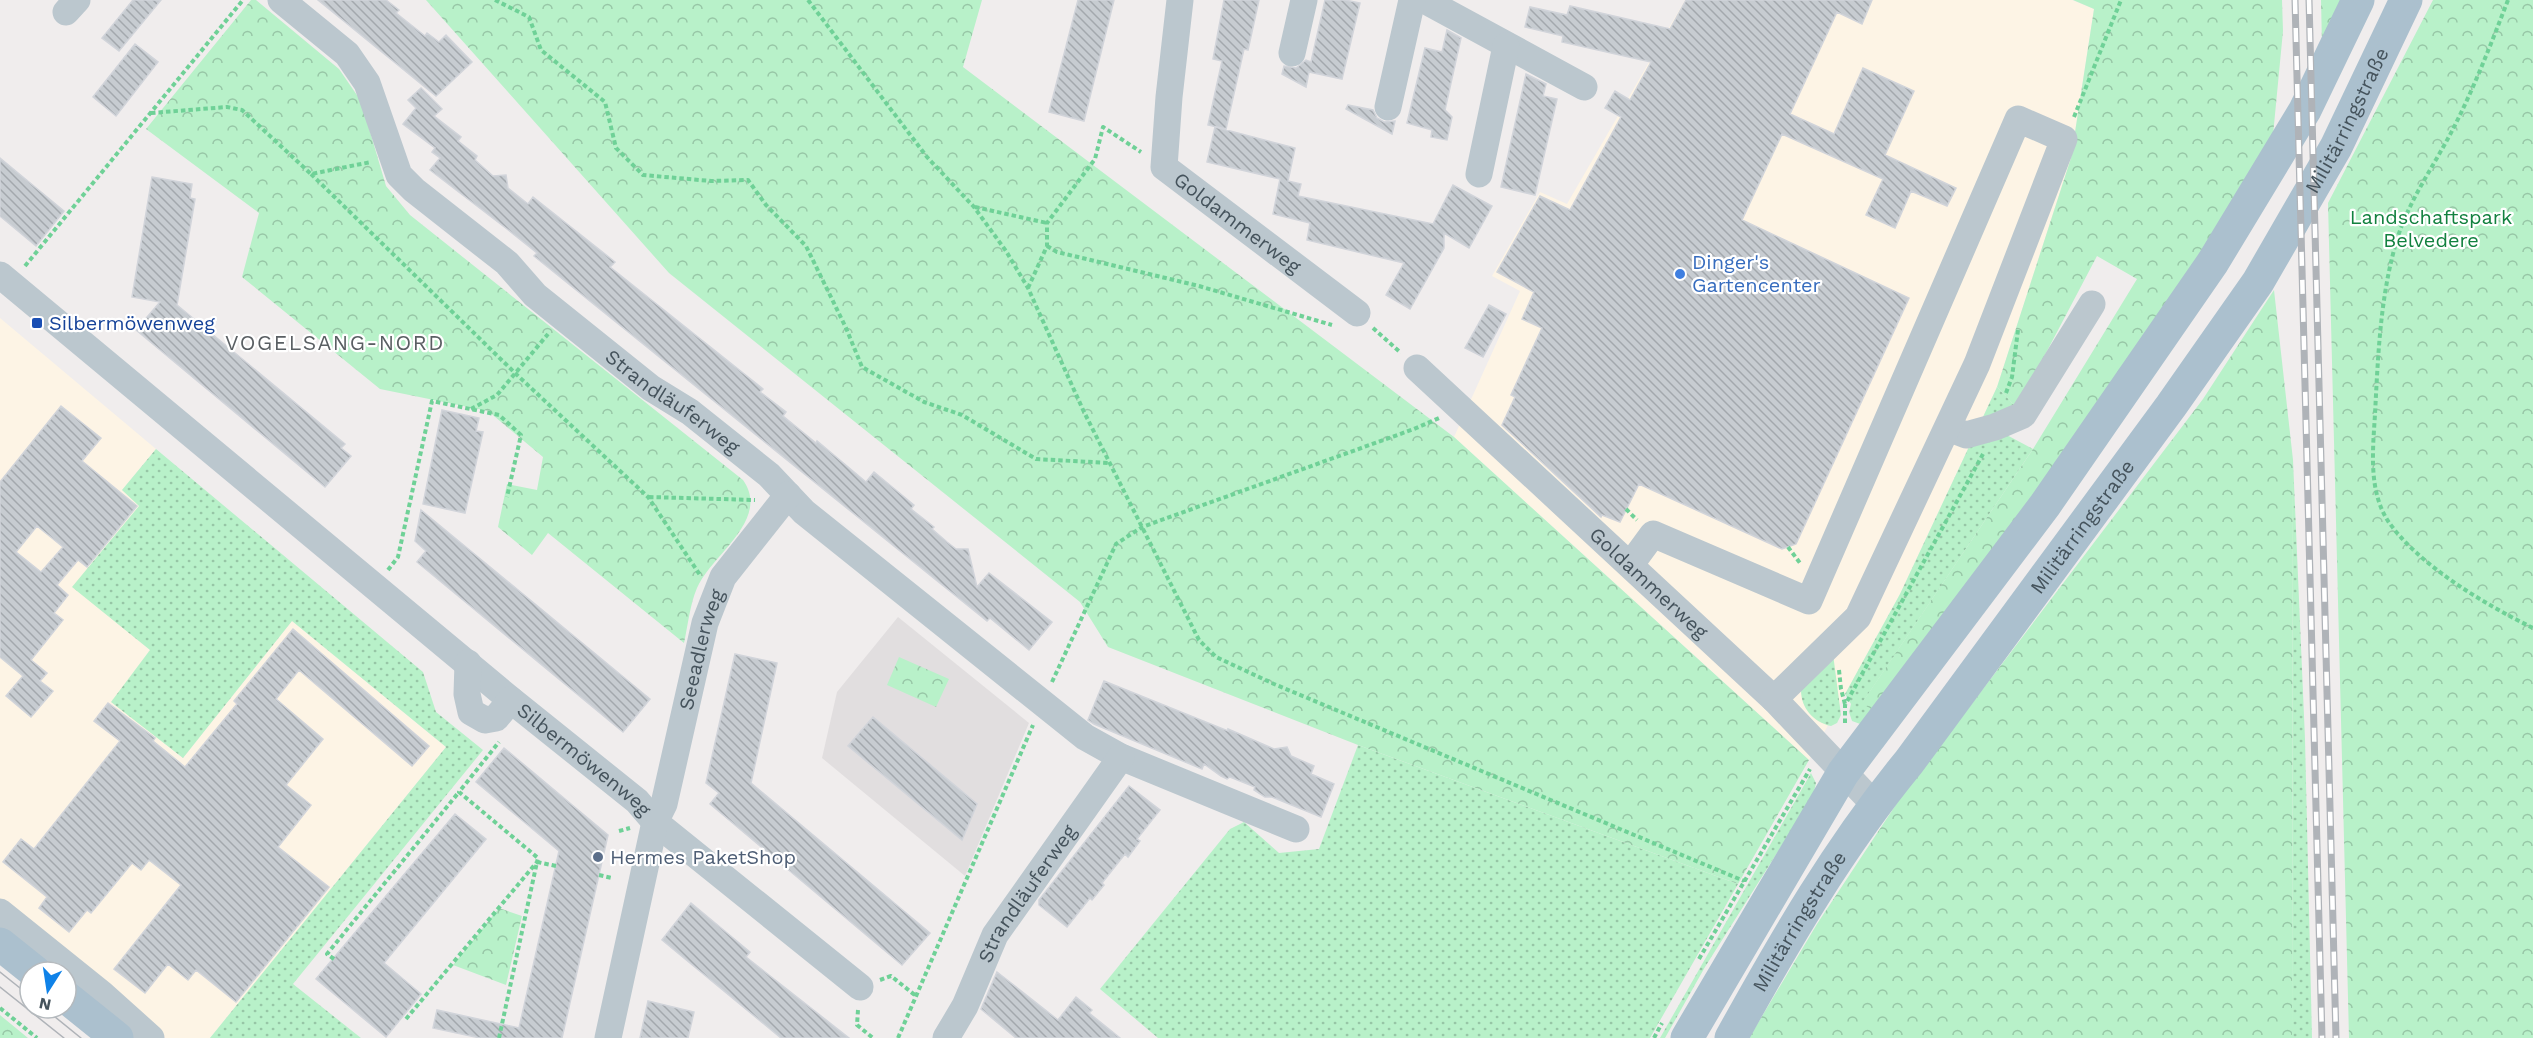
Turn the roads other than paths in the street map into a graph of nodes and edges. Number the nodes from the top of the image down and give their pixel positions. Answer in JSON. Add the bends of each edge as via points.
{"nodes":[{"id":1,"x":281,"y":0,"type":"edge"},
{"id":2,"x":1180,"y":0,"type":"edge"},
{"id":3,"x":1304,"y":0,"type":"edge"},
{"id":4,"x":1412,"y":0,"type":"edge"},
{"id":5,"x":1424,"y":0,"type":"edge"},
{"id":6,"x":2358,"y":0,"type":"edge"},
{"id":7,"x":2406,"y":0,"type":"edge"},
{"id":8,"x":1506,"y":46,"type":"junction"},
{"id":9,"x":1292,"y":53,"type":"dead end"},
{"id":10,"x":1584,"y":87,"type":"dead end"},
{"id":11,"x":1388,"y":107,"type":"dead end"},
{"id":12,"x":1479,"y":174,"type":"dead end"},
{"id":13,"x":5,"y":279,"type":"edge"},
{"id":14,"x":2092,"y":304,"type":"dead end"},
{"id":15,"x":1357,"y":314,"type":"road end"},
{"id":16,"x":1417,"y":368,"type":"road end"},
{"id":17,"x":1947,"y":428,"type":"junction"},
{"id":18,"x":785,"y":498,"type":"junction"},
{"id":19,"x":1631,"y":564,"type":"junction"},
{"id":20,"x":1774,"y":699,"type":"junction"},
{"id":21,"x":1121,"y":757,"type":"junction"},
{"id":22,"x":1843,"y":773,"type":"junction"},
{"id":23,"x":1874,"y":804,"type":"junction"},
{"id":24,"x":655,"y":822,"type":"junction"},
{"id":25,"x":1296,"y":829,"type":"dead end"},
{"id":26,"x":0,"y":912,"type":"edge"},
{"id":27,"x":33,"y":957,"type":"edge"},
{"id":28,"x":860,"y":987,"type":"road end"},
{"id":29,"x":78,"y":1007,"type":"edge"},
{"id":30,"x":1676,"y":1028,"type":"edge"},
{"id":31,"x":117,"y":1038,"type":"edge"},
{"id":32,"x":151,"y":1038,"type":"edge"},
{"id":33,"x":608,"y":1038,"type":"edge"},
{"id":34,"x":946,"y":1038,"type":"edge"},
{"id":35,"x":1731,"y":1038,"type":"edge"}],
"edges":[{"from":1,"to":18,"type":"street","name":"Strandläuferweg","via":[[347,54],[367,83],[399,175],[414,190],[507,263],[535,295],[562,317],[769,475]]},
{"from":2,"to":15,"type":"street","name":"Goldammerweg","via":[[1164,167]]},
{"from":3,"to":9,"type":"street"},
{"from":4,"to":11,"type":"street"},
{"from":5,"to":8,"type":"street"},
{"from":6,"to":22,"type":"main road","name":"Militärringstraße","via":[[2305,110],[2213,262],[2045,505]]},
{"from":7,"to":23,"type":"main road","name":"Militärringstraße","via":[[2336,147],[2258,282],[2171,406]]},
{"from":8,"to":10,"type":"street"},
{"from":8,"to":12,"type":"street"},
{"from":13,"to":24,"type":"street","name":"Silbermöwenweg","via":[[637,801]]},
{"from":14,"to":17,"type":"street","via":[[2023,415],[1966,435]]},
{"from":16,"to":19,"type":"street","name":"Goldammerweg"},
{"from":17,"to":19,"type":"street","via":[[1977,364],[2064,139],[2018,119],[1809,601],[1653,534]]},
{"from":17,"to":20,"type":"street","via":[[1858,616]]},
{"from":18,"to":21,"type":"street","name":"Strandläuferweg","via":[[1085,737]]},
{"from":18,"to":24,"type":"street","name":"Seeadlerweg","via":[[723,577],[714,596],[664,804]]},
{"from":19,"to":20,"type":"street","name":"Goldammerweg"},
{"from":20,"to":22,"type":"street","name":"Goldammerweg"},
{"from":21,"to":25,"type":"street","name":"Strandläuferweg"},
{"from":21,"to":34,"type":"street","name":"Strandläuferweg","via":[[995,935],[965,1006]]},
{"from":22,"to":23,"type":"street","name":"Goldammerweg"},
{"from":22,"to":30,"type":"main road","name":"Militärringstraße"},
{"from":23,"to":35,"type":"main road","name":"Militärringstraße","via":[[1788,936]]},
{"from":24,"to":28,"type":"street"},
{"from":24,"to":33,"type":"street","name":"Seeadlerweg"},
{"from":26,"to":27,"type":"street"},
{"from":27,"to":32,"type":"street"},
{"from":29,"to":31,"type":"main road"}]}
